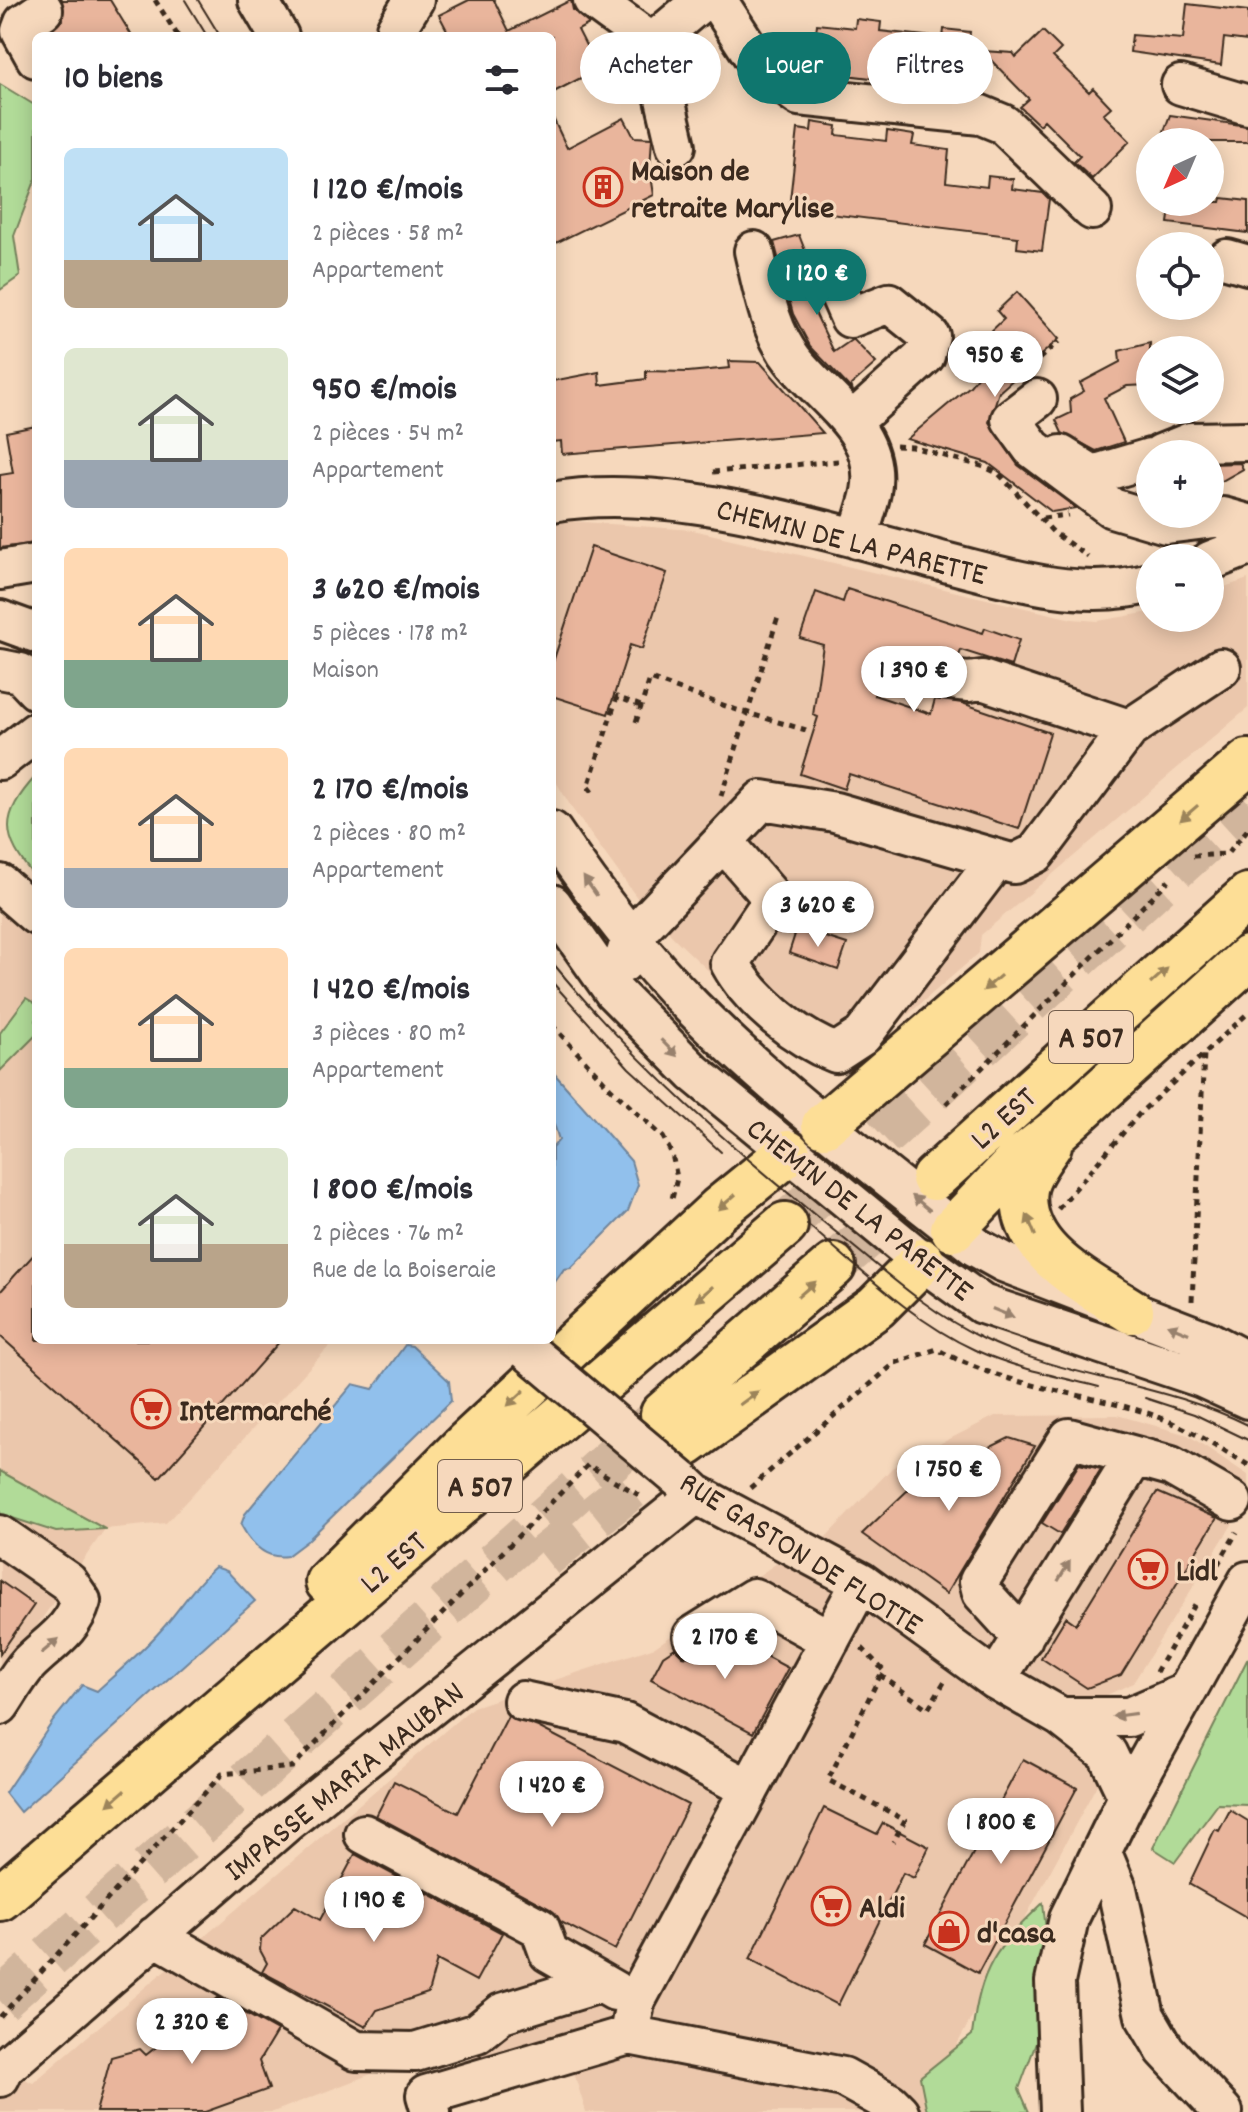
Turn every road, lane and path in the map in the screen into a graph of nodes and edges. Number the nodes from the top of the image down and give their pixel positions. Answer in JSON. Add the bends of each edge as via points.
{"nodes":[{"id":1,"x":155,"y":0,"type":"edge"},
{"id":2,"x":234,"y":0,"type":"edge"},
{"id":3,"x":258,"y":0,"type":"edge"},
{"id":4,"x":414,"y":0,"type":"edge"},
{"id":5,"x":593,"y":0,"type":"edge"},
{"id":6,"x":703,"y":0,"type":"edge"},
{"id":7,"x":717,"y":0,"type":"edge"},
{"id":8,"x":43,"y":10,"type":"dead end"},
{"id":9,"x":175,"y":32,"type":"edge"},
{"id":10,"x":248,"y":32,"type":"edge"},
{"id":11,"x":277,"y":32,"type":"edge"},
{"id":12,"x":396,"y":32,"type":"edge"},
{"id":13,"x":637,"y":32,"type":"edge"},
{"id":14,"x":665,"y":32,"type":"edge"},
{"id":15,"x":32,"y":51,"type":"edge"},
{"id":16,"x":1181,"y":85,"type":"dead end"},
{"id":17,"x":666,"y":104,"type":"edge"},
{"id":18,"x":1248,"y":105,"type":"edge"},
{"id":19,"x":676,"y":146,"type":"dead end"},
{"id":20,"x":1092,"y":210,"type":"dead end"},
{"id":21,"x":754,"y":251,"type":"dead end"},
{"id":22,"x":832,"y":277,"type":"dead end"},
{"id":23,"x":1037,"y":399,"type":"dead end"},
{"id":24,"x":860,"y":435,"type":"junction"},
{"id":25,"x":1224,"y":441,"type":"edge"},
{"id":26,"x":1248,"y":441,"type":"edge"},
{"id":27,"x":1032,"y":448,"type":"junction"},
{"id":28,"x":1136,"y":462,"type":"edge"},
{"id":29,"x":556,"y":501,"type":"edge"},
{"id":30,"x":1248,"y":524,"type":"edge"},
{"id":31,"x":857,"y":539,"type":"junction"},
{"id":32,"x":1248,"y":546,"type":"edge"},
{"id":33,"x":1224,"y":555,"type":"edge"},
{"id":34,"x":32,"y":565,"type":"edge"},
{"id":35,"x":0,"y":570,"type":"edge"},
{"id":36,"x":1136,"y":583,"type":"edge"},
{"id":37,"x":1136,"y":585,"type":"edge"},
{"id":38,"x":778,"y":617,"type":"dead end"},
{"id":39,"x":0,"y":620,"type":"edge"},
{"id":40,"x":32,"y":632,"type":"edge"},
{"id":41,"x":1221,"y":668,"type":"dead end"},
{"id":42,"x":0,"y":669,"type":"edge"},
{"id":43,"x":942,"y":679,"type":"dead end"},
{"id":44,"x":32,"y":686,"type":"edge"},
{"id":45,"x":641,"y":706,"type":"junction"},
{"id":46,"x":748,"y":713,"type":"junction"},
{"id":47,"x":636,"y":722,"type":"dead end"},
{"id":48,"x":1129,"y":729,"type":"junction"},
{"id":49,"x":806,"y":730,"type":"dead end"},
{"id":50,"x":32,"y":735,"type":"edge"},
{"id":51,"x":0,"y":760,"type":"edge"},
{"id":52,"x":1248,"y":762,"type":"edge"},
{"id":53,"x":592,"y":792,"type":"dead end"},
{"id":54,"x":720,"y":799,"type":"dead end"},
{"id":55,"x":1248,"y":829,"type":"edge"},
{"id":56,"x":556,"y":837,"type":"edge"},
{"id":57,"x":725,"y":843,"type":"junction"},
{"id":58,"x":997,"y":859,"type":"junction"},
{"id":59,"x":1181,"y":867,"type":"dead end"},
{"id":60,"x":1170,"y":878,"type":"dead end"},
{"id":61,"x":0,"y":884,"type":"edge"},
{"id":62,"x":1248,"y":896,"type":"edge"},
{"id":63,"x":556,"y":910,"type":"edge"},
{"id":64,"x":32,"y":912,"type":"edge"},
{"id":65,"x":631,"y":938,"type":"junction"},
{"id":66,"x":1248,"y":958,"type":"edge"},
{"id":67,"x":614,"y":992,"type":"junction"},
{"id":68,"x":1248,"y":1013,"type":"edge"},
{"id":69,"x":556,"y":1029,"type":"edge"},
{"id":70,"x":1204,"y":1053,"type":"junction"},
{"id":71,"x":946,"y":1104,"type":"dead end"},
{"id":72,"x":824,"y":1125,"type":"junction"},
{"id":73,"x":1059,"y":1129,"type":"junction"},
{"id":74,"x":788,"y":1153,"type":"junction"},
{"id":75,"x":934,"y":1178,"type":"tunnel mouth"},
{"id":76,"x":1054,"y":1213,"type":"dead end"},
{"id":77,"x":665,"y":1215,"type":"dead end"},
{"id":78,"x":785,"y":1225,"type":"tunnel mouth"},
{"id":79,"x":953,"y":1229,"type":"junction"},
{"id":80,"x":922,"y":1261,"type":"junction"},
{"id":81,"x":833,"y":1266,"type":"tunnel mouth"},
{"id":82,"x":1131,"y":1311,"type":"junction"},
{"id":83,"x":1191,"y":1334,"type":"junction"},
{"id":84,"x":523,"y":1346,"type":"edge"},
{"id":85,"x":1248,"y":1362,"type":"edge"},
{"id":86,"x":1248,"y":1399,"type":"edge"},
{"id":87,"x":1135,"y":1456,"type":"junction"},
{"id":88,"x":682,"y":1458,"type":"junction"},
{"id":89,"x":1248,"y":1465,"type":"edge"},
{"id":90,"x":745,"y":1492,"type":"dead end"},
{"id":91,"x":651,"y":1503,"type":"dead end"},
{"id":92,"x":1238,"y":1510,"type":"joint"},
{"id":93,"x":0,"y":1535,"type":"edge"},
{"id":94,"x":1231,"y":1577,"type":"edge"},
{"id":95,"x":861,"y":1582,"type":"junction"},
{"id":96,"x":1198,"y":1598,"type":"dead end"},
{"id":97,"x":834,"y":1632,"type":"junction"},
{"id":98,"x":693,"y":1636,"type":"dead end"},
{"id":99,"x":1023,"y":1638,"type":"junction"},
{"id":100,"x":880,"y":1675,"type":"junction"},
{"id":101,"x":996,"y":1680,"type":"junction"},
{"id":102,"x":939,"y":1694,"type":"dead end"},
{"id":103,"x":1183,"y":1694,"type":"junction"},
{"id":104,"x":523,"y":1701,"type":"dead end"},
{"id":105,"x":0,"y":1705,"type":"edge"},
{"id":106,"x":1061,"y":1717,"type":"junction"},
{"id":107,"x":1129,"y":1717,"type":"junction"},
{"id":108,"x":175,"y":1748,"type":"junction"},
{"id":109,"x":749,"y":1789,"type":"junction"},
{"id":110,"x":1128,"y":1797,"type":"junction"},
{"id":111,"x":364,"y":1834,"type":"dead end"},
{"id":112,"x":893,"y":1842,"type":"dead end"},
{"id":113,"x":1102,"y":1853,"type":"junction"},
{"id":114,"x":0,"y":1898,"type":"edge"},
{"id":115,"x":155,"y":1936,"type":"junction"},
{"id":116,"x":600,"y":1983,"type":"junction"},
{"id":117,"x":0,"y":2017,"type":"edge"},
{"id":118,"x":632,"y":2019,"type":"junction"},
{"id":119,"x":0,"y":2077,"type":"edge"},
{"id":120,"x":431,"y":2112,"type":"edge"},
{"id":121,"x":899,"y":2112,"type":"edge"},
{"id":122,"x":1060,"y":2112,"type":"edge"},
{"id":123,"x":1223,"y":2112,"type":"edge"}],
"edges":[{"from":1,"to":9,"type":"path"},
{"from":2,"to":10,"type":"street"},
{"from":3,"to":11,"type":"street"},
{"from":4,"to":12,"type":"street"},
{"from":5,"to":13,"type":"street"},
{"from":6,"to":14,"type":"street"},
{"from":7,"to":20,"type":"street","via":[[761,68],[799,96],[981,115],[1003,124]]},
{"from":8,"to":15,"type":"street","via":[[21,31]]},
{"from":16,"to":18,"type":"street"},
{"from":17,"to":19,"type":"street"},
{"from":21,"to":24,"type":"street","via":[[770,317],[791,359]]},
{"from":22,"to":24,"type":"street","via":[[850,318],[889,303],[930,336],[925,356]]},
{"from":23,"to":27,"type":"street","via":[[1011,419]]},
{"from":24,"to":31,"type":"street","via":[[872,490]]},
{"from":24,"to":36,"type":"path","via":[[999,474],[1053,532]]},
{"from":25,"to":26,"type":"street"},
{"from":27,"to":28,"type":"street","via":[[1054,450],[1093,475]]},
{"from":27,"to":30,"type":"street","via":[[1112,508],[1166,524],[1223,517]]},
{"from":29,"to":31,"type":"street","name":"CHEMIN DE LA PARETTE","via":[[583,497],[706,504]]},
{"from":31,"to":37,"type":"street","name":"CHEMIN DE LA PARETTE","via":[[995,575],[1083,591]]},
{"from":32,"to":33,"type":"street"},
{"from":34,"to":35,"type":"street"},
{"from":38,"to":46,"type":"path"},
{"from":39,"to":40,"type":"street"},
{"from":41,"to":48,"type":"street"},
{"from":42,"to":44,"type":"street","via":[[20,673]]},
{"from":43,"to":48,"type":"street","via":[[982,680]]},
{"from":45,"to":46,"type":"path","via":[[650,679]]},
{"from":45,"to":47,"type":"path"},
{"from":45,"to":53,"type":"path","via":[[617,697],[588,787]]},
{"from":46,"to":49,"type":"path"},
{"from":46,"to":54,"type":"path"},
{"from":48,"to":58,"type":"street","via":[[1036,853],[1014,864]]},
{"from":50,"to":51,"type":"street"},
{"from":52,"to":72,"type":"highway","one_way":true},
{"from":55,"to":59,"type":"path","via":[[1227,854],[1193,856]]},
{"from":65,"to":56,"type":"street","name":"CHEMIN DE LA PARETTE","one_way":true},
{"from":57,"to":58,"type":"street","via":[[762,800],[835,812]]},
{"from":57,"to":58,"type":"street","via":[[768,893],[768,907],[730,963],[740,982],[811,1044],[836,1053],[862,1036]]},
{"from":57,"to":65,"type":"street"},
{"from":60,"to":71,"type":"path"},
{"from":61,"to":64,"type":"street"},
{"from":75,"to":62,"type":"highway","name":"L2 EST","number":"A 507","one_way":true},
{"from":63,"to":67,"type":"street","name":"CHEMIN DE LA PARETTE"},
{"from":65,"to":67,"type":"street"},
{"from":65,"to":72,"type":"street","name":"CHEMIN DE LA PARETTE","via":[[738,1051]]},
{"from":66,"to":73,"type":"highway"},
{"from":67,"to":74,"type":"street","name":"CHEMIN DE LA PARETTE","one_way":true,"via":[[694,1073]]},
{"from":68,"to":70,"type":"path"},
{"from":69,"to":77,"type":"path","via":[[663,1137],[677,1178]]},
{"from":70,"to":76,"type":"path","via":[[1140,1113]]},
{"from":70,"to":83,"type":"path"},
{"from":72,"to":74,"type":"street"},
{"from":79,"to":72,"type":"street","name":"CHEMIN DE LA PARETTE","one_way":true},
{"from":73,"to":79,"type":"highway","via":[[1019,1160]]},
{"from":82,"to":73,"type":"highway","one_way":true,"via":[[1070,1273],[1033,1232],[1025,1186]]},
{"from":74,"to":80,"type":"street","name":"CHEMIN DE LA PARETTE"},
{"from":74,"to":108,"type":"highway","one_way":true,"via":[[719,1209],[468,1442],[220,1689]]},
{"from":78,"to":108,"type":"highway","name":"L2 EST","number":"A 507","one_way":true},
{"from":79,"to":80,"type":"street"},
{"from":79,"to":82,"type":"street","name":"CHEMIN DE LA PARETTE","via":[[1003,1262]]},
{"from":80,"to":86,"type":"street","name":"CHEMIN DE LA PARETTE","one_way":true,"via":[[982,1304],[1202,1378]]},
{"from":88,"to":80,"type":"highway","one_way":true,"via":[[876,1307]]},
{"from":88,"to":81,"type":"highway","one_way":true},
{"from":83,"to":82,"type":"street","name":"CHEMIN DE LA PARETTE","one_way":true},
{"from":83,"to":85,"type":"street","name":"CHEMIN DE LA PARETTE"},
{"from":84,"to":88,"type":"street","name":"RUE GASTON DE FLOTTE","bridge":true},
{"from":87,"to":92,"type":"street","via":[[1171,1466]]},
{"from":99,"to":87,"type":"street","one_way":true},
{"from":87,"to":99,"type":"street","via":[[1069,1438],[979,1581],[982,1593]]},
{"from":88,"to":95,"type":"street","name":"RUE GASTON DE FLOTTE"},
{"from":88,"to":115,"type":"street","name":"IMPASSE MARIA MAUBAN","via":[[287,1822]]},
{"from":89,"to":90,"type":"path","via":[[1191,1430],[1142,1411],[1016,1383],[937,1349],[895,1363]]},
{"from":91,"to":117,"type":"path","via":[[588,1465],[292,1767],[222,1774]]},
{"from":92,"to":94,"type":"path"},
{"from":105,"to":93,"type":"street","one_way":true,"via":[[28,1664],[60,1638],[81,1601],[68,1582]]},
{"from":94,"to":103,"type":"street"},
{"from":95,"to":97,"type":"street"},
{"from":95,"to":101,"type":"street","name":"RUE GASTON DE FLOTTE"},
{"from":96,"to":107,"type":"path"},
{"from":97,"to":98,"type":"street","via":[[754,1598]]},
{"from":97,"to":100,"type":"path","via":[[883,1670]]},
{"from":97,"to":109,"type":"street"},
{"from":99,"to":101,"type":"street"},
{"from":100,"to":102,"type":"path","via":[[928,1709]]},
{"from":100,"to":112,"type":"path","via":[[828,1780],[905,1820]]},
{"from":101,"to":106,"type":"street","name":"RUE GASTON DE FLOTTE"},
{"from":103,"to":107,"type":"street","name":"RUE GASTON DE FLOTTE"},
{"from":103,"to":110,"type":"street"},
{"from":104,"to":109,"type":"street","via":[[625,1723]]},
{"from":107,"to":106,"type":"street","name":"RUE GASTON DE FLOTTE","one_way":true},
{"from":106,"to":110,"type":"street","name":"RUE GASTON DE FLOTTE","via":[[1107,1753]]},
{"from":108,"to":114,"type":"highway","name":"L2 EST","number":"A 507","one_way":true},
{"from":109,"to":118,"type":"street"},
{"from":110,"to":113,"type":"street"},
{"from":111,"to":116,"type":"street","via":[[540,1928],[549,1953]]},
{"from":113,"to":122,"type":"street","via":[[1069,1918],[1055,1982]]},
{"from":113,"to":123,"type":"street","via":[[1117,1889],[1145,2016],[1165,2050]]},
{"from":115,"to":116,"type":"street","via":[[356,2051],[415,2052],[477,2033],[502,2013]]},
{"from":115,"to":119,"type":"street","name":"IMPASSE MARIA MAUBAN"},
{"from":116,"to":118,"type":"street"},
{"from":118,"to":120,"type":"street","via":[[426,2095]]},
{"from":118,"to":121,"type":"street","via":[[843,2077]]}]}
